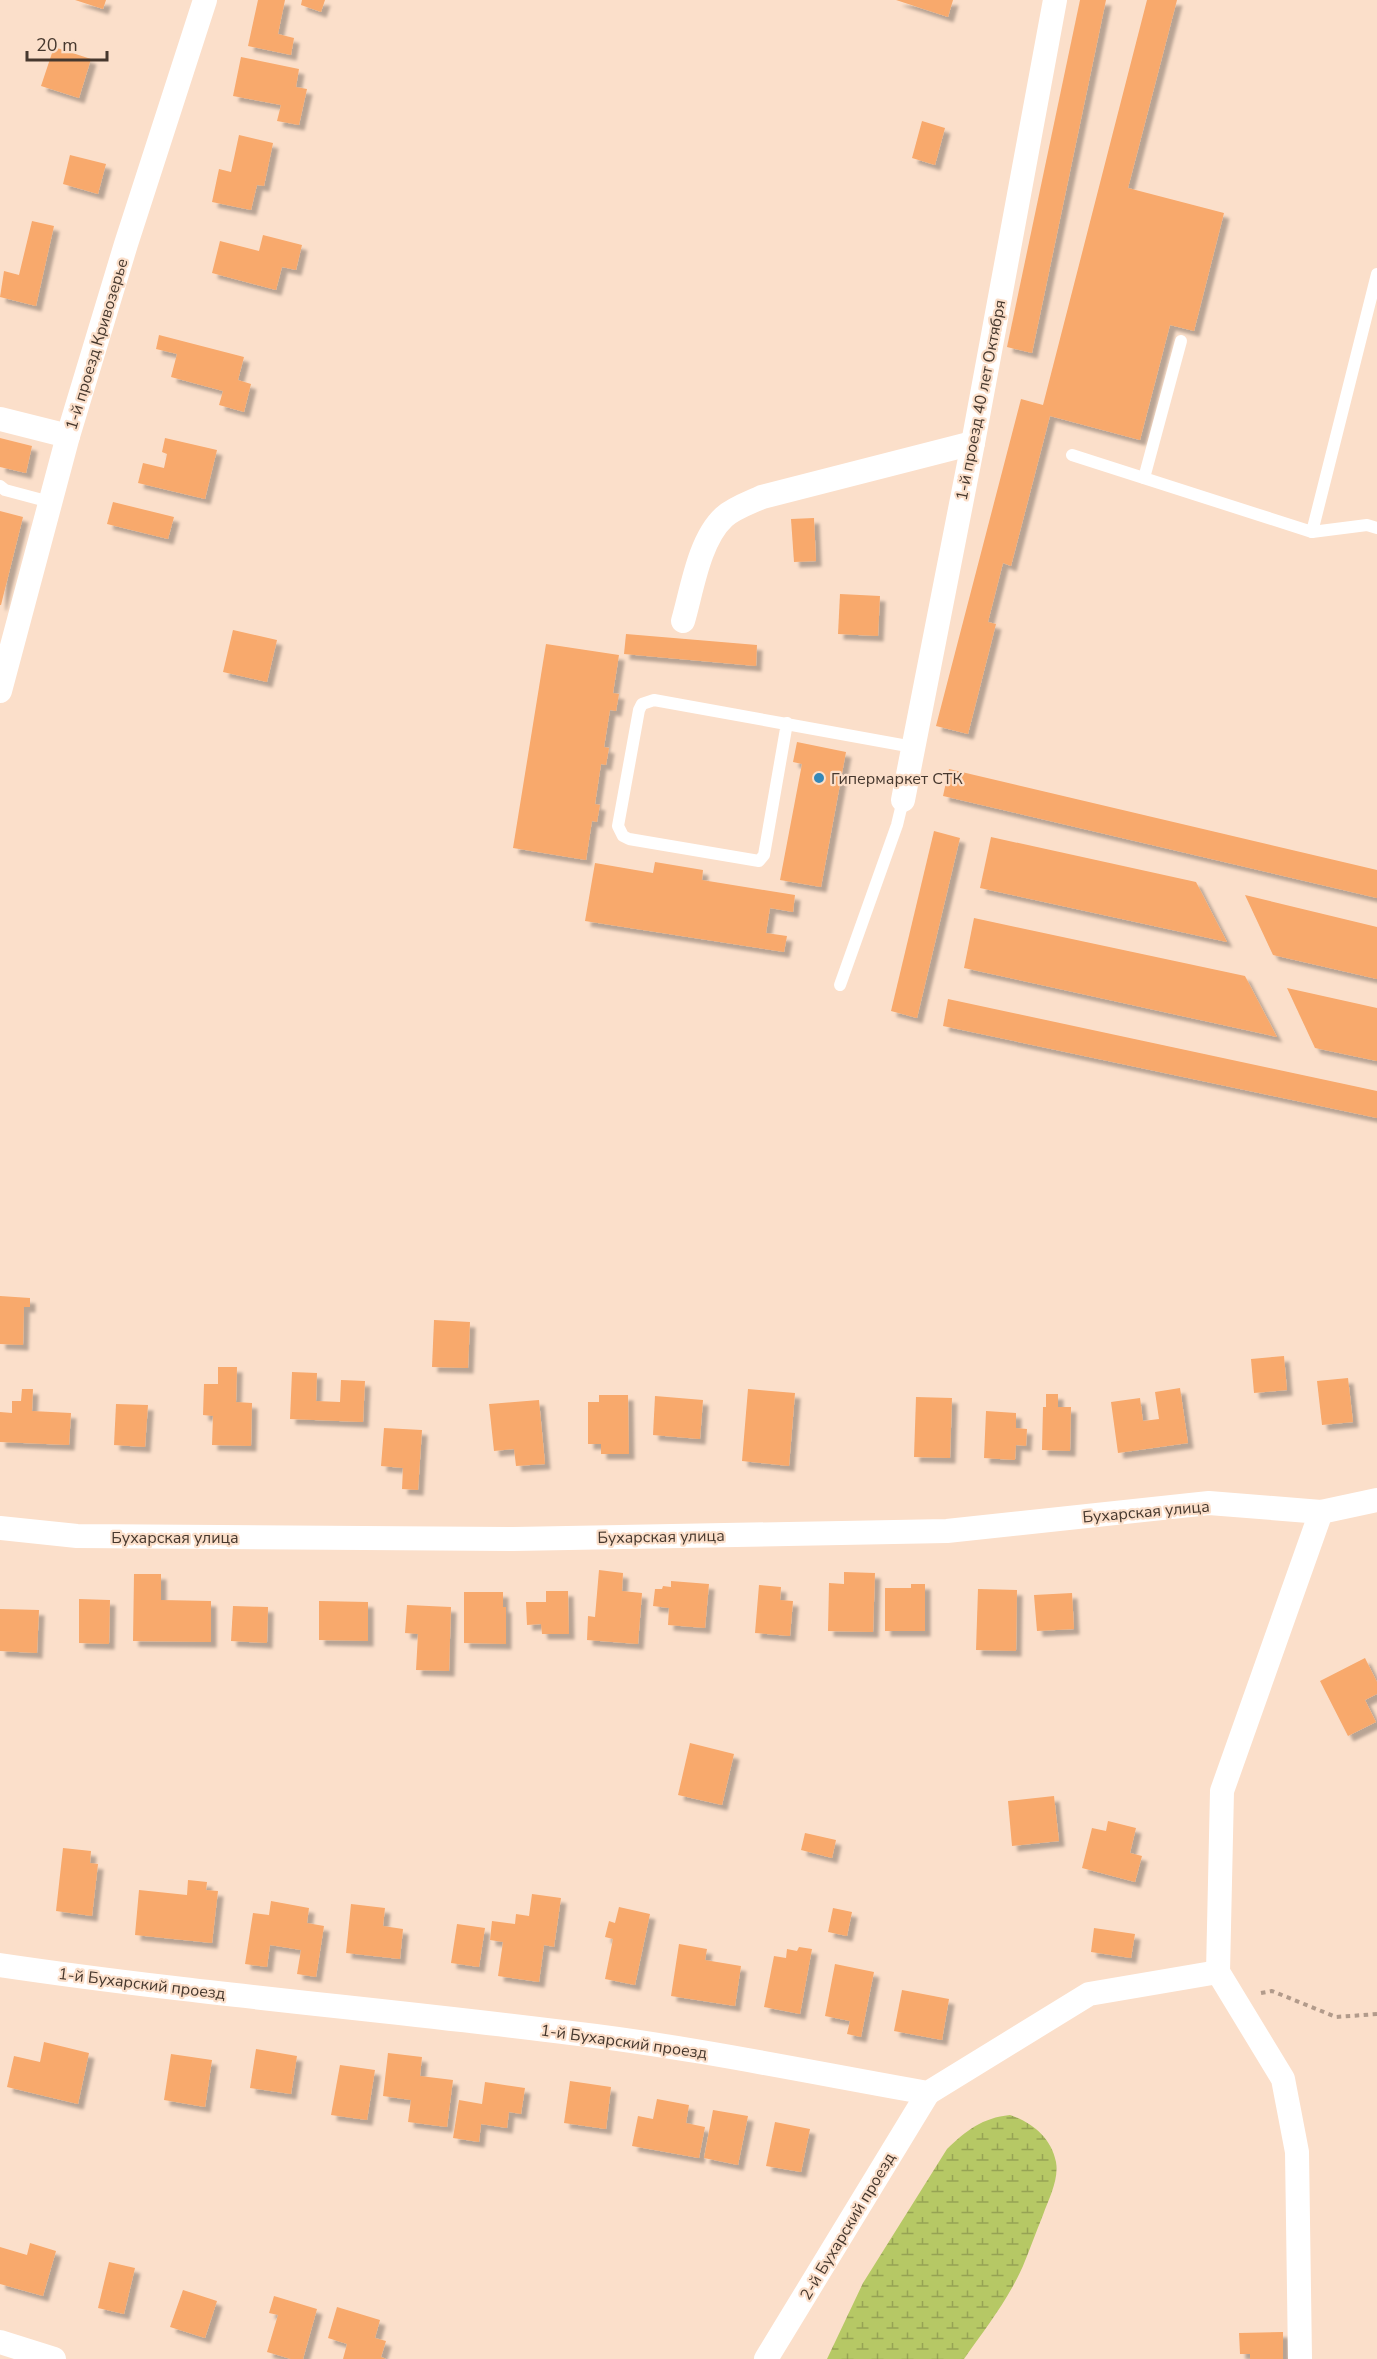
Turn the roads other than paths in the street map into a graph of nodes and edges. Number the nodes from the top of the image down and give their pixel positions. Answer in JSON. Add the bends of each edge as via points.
{"nodes":[{"id":1,"x":205,"y":0,"type":"edge"},
{"id":2,"x":1055,"y":0,"type":"edge"},
{"id":3,"x":1377,"y":274,"type":"edge"},
{"id":4,"x":1181,"y":341,"type":"dead end"},
{"id":5,"x":0,"y":418,"type":"edge"},
{"id":6,"x":68,"y":436,"type":"junction"},
{"id":7,"x":973,"y":443,"type":"junction"},
{"id":8,"x":1072,"y":455,"type":"dead end"},
{"id":9,"x":1144,"y":478,"type":"junction"},
{"id":10,"x":0,"y":486,"type":"edge"},
{"id":11,"x":50,"y":502,"type":"junction"},
{"id":12,"x":1377,"y":528,"type":"edge"},
{"id":13,"x":1312,"y":532,"type":"junction"},
{"id":14,"x":683,"y":621,"type":"dead end"},
{"id":15,"x":0,"y":691,"type":"edge"},
{"id":16,"x":787,"y":723,"type":"junction"},
{"id":17,"x":913,"y":747,"type":"junction"},
{"id":18,"x":903,"y":800,"type":"joint"},
{"id":19,"x":840,"y":985,"type":"dead end"},
{"id":20,"x":1377,"y":1500,"type":"edge"},
{"id":21,"x":1321,"y":1512,"type":"junction"},
{"id":22,"x":0,"y":1528,"type":"edge"},
{"id":23,"x":0,"y":1965,"type":"edge"},
{"id":24,"x":1218,"y":1972,"type":"junction"},
{"id":25,"x":928,"y":2093,"type":"junction"},
{"id":26,"x":0,"y":2342,"type":"edge"},
{"id":27,"x":54,"y":2359,"type":"edge"},
{"id":28,"x":766,"y":2359,"type":"edge"},
{"id":29,"x":1300,"y":2359,"type":"edge"}],
"edges":[{"from":1,"to":6,"type":"street","name":"1-й проезд Кривозерье"},
{"from":2,"to":7,"type":"street","name":"1-й проезд 40 лет Октября"},
{"from":3,"to":13,"type":"lane"},
{"from":4,"to":9,"type":"lane"},
{"from":5,"to":6,"type":"street"},
{"from":6,"to":11,"type":"street","name":"1-й проезд Кривозерье"},
{"from":7,"to":14,"type":"street","via":[[762,497],[741,506],[711,532]]},
{"from":7,"to":17,"type":"street","name":"1-й проезд 40 лет Октября"},
{"from":8,"to":9,"type":"lane"},
{"from":9,"to":13,"type":"lane"},
{"from":10,"to":11,"type":"lane"},
{"from":11,"to":15,"type":"street","name":"1-й проезд Кривозерье"},
{"from":12,"to":13,"type":"lane","via":[[1367,525]]},
{"from":16,"to":16,"type":"lane","via":[[654,700],[642,704],[619,831],[629,839],[759,861],[764,855]]},
{"from":16,"to":17,"type":"lane"},
{"from":17,"to":18,"type":"street","name":"1-й проезд 40 лет Октября"},
{"from":18,"to":19,"type":"lane"},
{"from":20,"to":21,"type":"street","name":"Бухарская улица"},
{"from":21,"to":22,"type":"street","name":"Бухарская улица","via":[[1209,1503],[947,1531],[513,1539],[77,1536]]},
{"from":21,"to":24,"type":"street","via":[[1222,1791]]},
{"from":23,"to":25,"type":"street","name":"1-й Бухарский проезд","via":[[572,2033],[693,2050]]},
{"from":24,"to":25,"type":"street","via":[[1089,1994]]},
{"from":24,"to":29,"type":"street","via":[[1283,2079],[1297,2152]]},
{"from":25,"to":28,"type":"street","name":"2-й Бухарский проезд"},
{"from":26,"to":27,"type":"street"}]}
